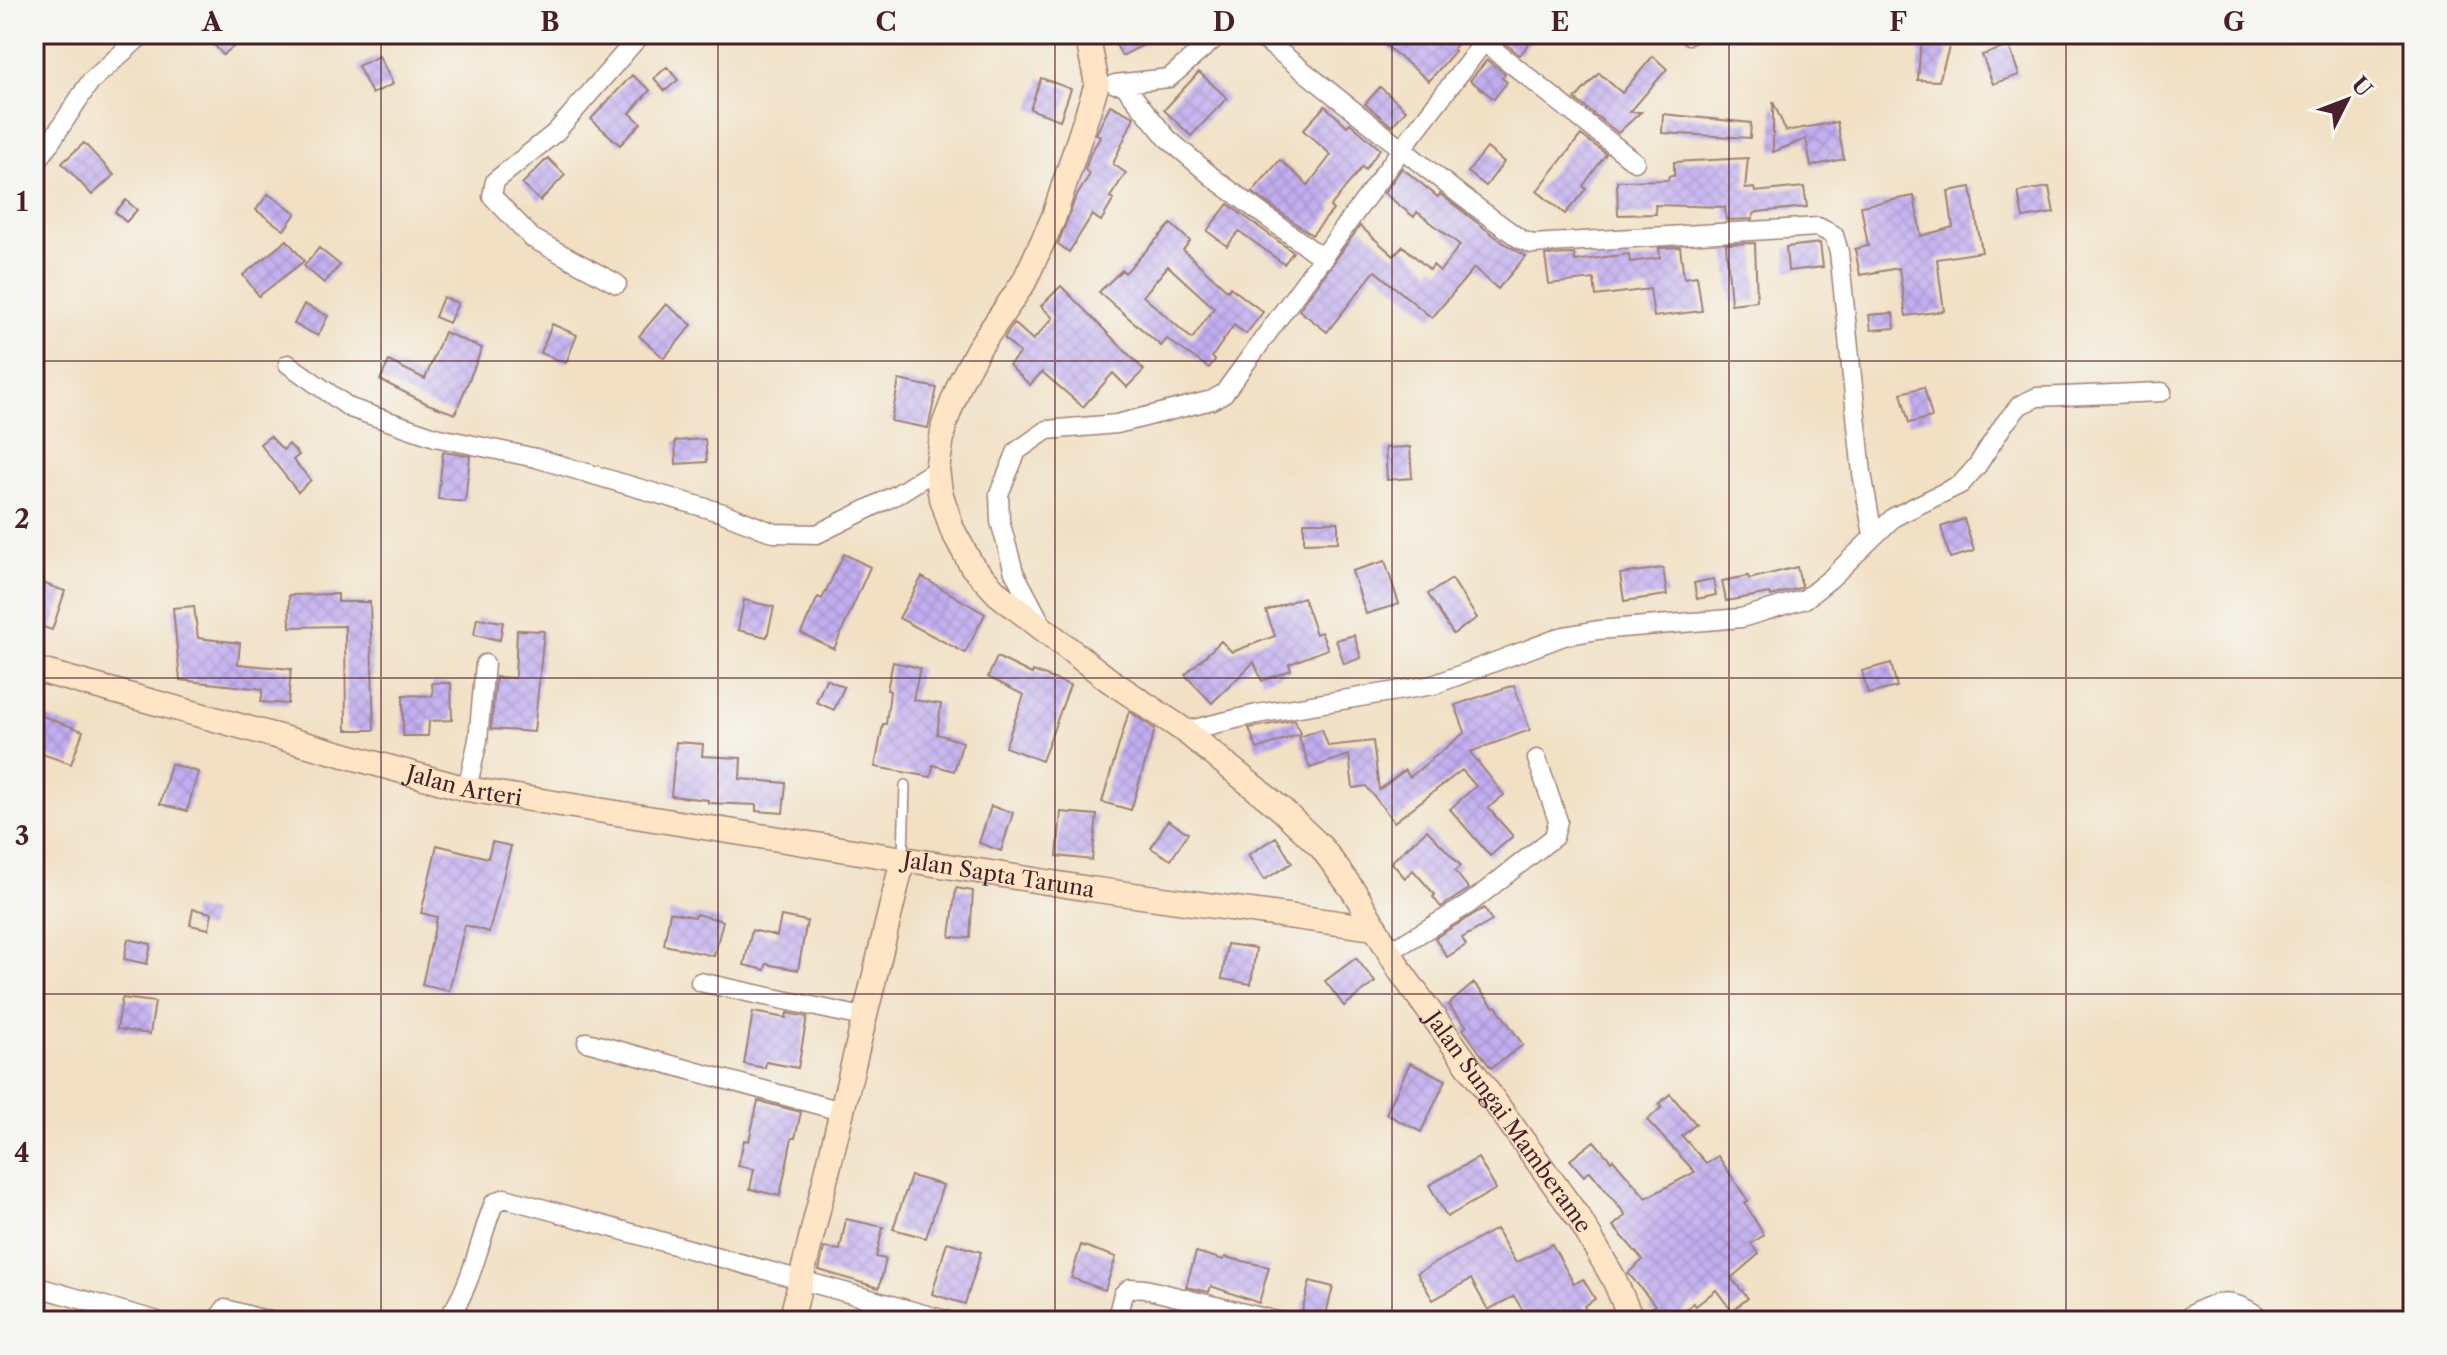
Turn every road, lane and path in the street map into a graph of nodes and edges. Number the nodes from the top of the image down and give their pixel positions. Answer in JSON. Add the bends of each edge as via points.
{"nodes":[{"id":1,"x":143,"y":34,"type":"edge"},
{"id":2,"x":641,"y":34,"type":"edge"},
{"id":3,"x":1087,"y":34,"type":"edge"},
{"id":4,"x":1220,"y":34,"type":"edge"},
{"id":5,"x":1257,"y":34,"type":"edge"},
{"id":6,"x":1487,"y":38,"type":"edge"},
{"id":7,"x":1097,"y":84,"type":"junction"},
{"id":8,"x":1123,"y":84,"type":"junction"},
{"id":9,"x":1403,"y":147,"type":"junction"},
{"id":10,"x":1635,"y":162,"type":"dead end"},
{"id":11,"x":34,"y":167,"type":"edge"},
{"id":12,"x":1324,"y":259,"type":"junction"},
{"id":13,"x":617,"y":284,"type":"dead end"},
{"id":14,"x":288,"y":364,"type":"dead end"},
{"id":15,"x":2162,"y":392,"type":"dead end"},
{"id":16,"x":937,"y":469,"type":"junction"},
{"id":17,"x":1873,"y":535,"type":"junction"},
{"id":18,"x":1044,"y":629,"type":"junction"},
{"id":19,"x":485,"y":664,"type":"dead end"},
{"id":20,"x":34,"y":669,"type":"edge"},
{"id":21,"x":1185,"y":731,"type":"junction"},
{"id":22,"x":1537,"y":759,"type":"dead end"},
{"id":23,"x":905,"y":785,"type":"dead end"},
{"id":24,"x":467,"y":789,"type":"junction"},
{"id":25,"x":903,"y":859,"type":"junction"},
{"id":26,"x":1374,"y":928,"type":"junction"},
{"id":27,"x":1389,"y":952,"type":"junction"},
{"id":28,"x":700,"y":982,"type":"dead end"},
{"id":29,"x":863,"y":1017,"type":"junction"},
{"id":30,"x":587,"y":1042,"type":"dead end"},
{"id":31,"x":841,"y":1111,"type":"junction"},
{"id":32,"x":801,"y":1280,"type":"junction"},
{"id":33,"x":34,"y":1286,"type":"edge"},
{"id":34,"x":158,"y":1321,"type":"edge"},
{"id":35,"x":216,"y":1321,"type":"edge"},
{"id":36,"x":269,"y":1321,"type":"edge"},
{"id":37,"x":445,"y":1321,"type":"edge"},
{"id":38,"x":791,"y":1321,"type":"edge"},
{"id":39,"x":949,"y":1321,"type":"edge"},
{"id":40,"x":1116,"y":1321,"type":"edge"},
{"id":41,"x":1277,"y":1321,"type":"edge"},
{"id":42,"x":1632,"y":1321,"type":"edge"},
{"id":43,"x":2183,"y":1321,"type":"edge"},
{"id":44,"x":2264,"y":1321,"type":"edge"}],
"edges":[{"from":1,"to":11,"type":"street","via":[[90,82]]},
{"from":2,"to":13,"type":"street","via":[[556,132],[492,188],[492,196],[532,238]]},
{"from":3,"to":7,"type":"street"},
{"from":4,"to":8,"type":"street","via":[[1169,78]]},
{"from":5,"to":9,"type":"street"},
{"from":6,"to":9,"type":"street"},
{"from":6,"to":10,"type":"street"},
{"from":7,"to":8,"type":"street"},
{"from":7,"to":16,"type":"street","via":[[1053,219],[1024,282],[960,383],[944,425]]},
{"from":8,"to":12,"type":"street","via":[[1167,138]]},
{"from":9,"to":12,"type":"street"},
{"from":9,"to":17,"type":"street","via":[[1464,198],[1532,244],[1818,227],[1834,235]]},
{"from":12,"to":18,"type":"street","via":[[1224,393],[1117,424],[1047,430],[1017,451],[999,494],[1000,521],[1014,572]]},
{"from":14,"to":16,"type":"street","via":[[350,408],[435,437],[536,458],[708,508],[774,533],[817,534]]},
{"from":15,"to":17,"type":"street","via":[[2037,397],[2020,405],[1961,484],[1904,510]]},
{"from":16,"to":18,"type":"street","name":"Jalan Sungai Mamberame","via":[[952,529],[972,566]]},
{"from":17,"to":21,"type":"street","via":[[1805,599],[1778,608],[1741,618],[1564,636],[1433,685]]},
{"from":18,"to":21,"type":"street","name":"Jalan Sungai Mamberame"},
{"from":19,"to":24,"type":"street"},
{"from":20,"to":24,"type":"street","name":"Jalan Arteri"},
{"from":21,"to":26,"type":"street","name":"Jalan Sungai Mamberame","via":[[1322,848]]},
{"from":22,"to":27,"type":"street","via":[[1558,821],[1554,837],[1469,904]]},
{"from":23,"to":25,"type":"lane"},
{"from":24,"to":25,"type":"street","name":"Jalan Arteri"},
{"from":25,"to":26,"type":"street","name":"Jalan Sapta Taruna"},
{"from":25,"to":29,"type":"street","name":"Jalan Sapta Taruna"},
{"from":26,"to":27,"type":"street","name":"Jalan Sungai Mamberame"},
{"from":27,"to":42,"type":"street","name":"Jalan Sungai Mamberame","via":[[1580,1220]]},
{"from":28,"to":29,"type":"street"},
{"from":29,"to":31,"type":"street","name":"Jalan Sapta Taruna"},
{"from":30,"to":31,"type":"street"},
{"from":31,"to":32,"type":"street","name":"Jalan Sapta Taruna"},
{"from":32,"to":37,"type":"street","via":[[505,1198],[494,1203],[462,1294]]},
{"from":32,"to":38,"type":"street","name":"Jalan Sapta Taruna"},
{"from":32,"to":39,"type":"street"},
{"from":33,"to":34,"type":"street"},
{"from":35,"to":36,"type":"street","via":[[225,1309]]},
{"from":40,"to":41,"type":"street","via":[[1123,1294],[1130,1288]]},
{"from":43,"to":44,"type":"street","via":[[2197,1309],[2222,1302],[2250,1310]]}]}
